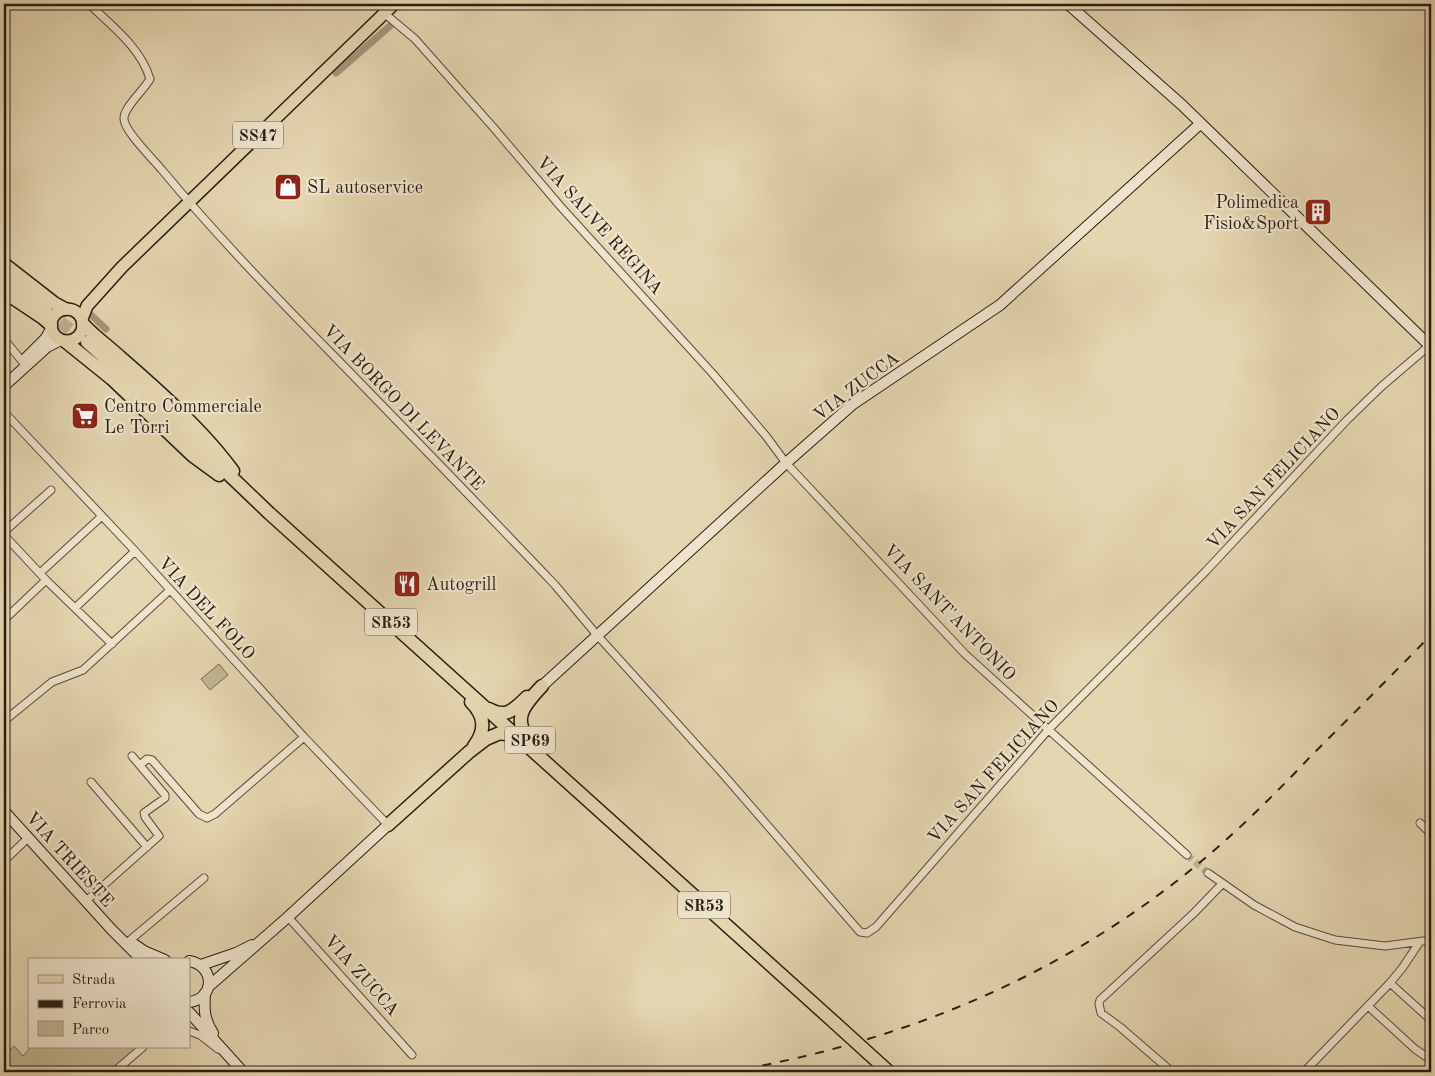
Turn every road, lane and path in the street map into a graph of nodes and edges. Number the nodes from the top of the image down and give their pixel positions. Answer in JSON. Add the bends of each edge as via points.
{"nodes":[{"id":1,"x":89,"y":4,"type":"edge"},
{"id":2,"x":394,"y":4,"type":"edge"},
{"id":3,"x":1068,"y":4,"type":"edge"},
{"id":4,"x":384,"y":13,"type":"junction"},
{"id":5,"x":1200,"y":124,"type":"junction"},
{"id":6,"x":189,"y":202,"type":"junction"},
{"id":7,"x":4,"y":264,"type":"edge"},
{"id":8,"x":122,"y":267,"type":"junction"},
{"id":9,"x":4,"y":278,"type":"edge"},
{"id":10,"x":4,"y":292,"type":"edge"},
{"id":11,"x":66,"y":309,"type":"junction"},
{"id":12,"x":46,"y":311,"type":"tunnel mouth"},
{"id":13,"x":83,"y":322,"type":"junction"},
{"id":14,"x":51,"y":327,"type":"junction"},
{"id":15,"x":4,"y":338,"type":"edge"},
{"id":16,"x":63,"y":341,"type":"junction"},
{"id":17,"x":87,"y":342,"type":"tunnel mouth"},
{"id":18,"x":1430,"y":346,"type":"edge"},
{"id":19,"x":24,"y":364,"type":"junction"},
{"id":20,"x":4,"y":381,"type":"edge"},
{"id":21,"x":4,"y":386,"type":"edge"},
{"id":22,"x":4,"y":412,"type":"edge"},
{"id":23,"x":786,"y":463,"type":"junction"},
{"id":24,"x":52,"y":490,"type":"dead end"},
{"id":25,"x":268,"y":512,"type":"junction"},
{"id":26,"x":102,"y":516,"type":"junction"},
{"id":27,"x":4,"y":532,"type":"edge"},
{"id":28,"x":4,"y":536,"type":"edge"},
{"id":29,"x":135,"y":551,"type":"junction"},
{"id":30,"x":40,"y":573,"type":"junction"},
{"id":31,"x":46,"y":580,"type":"junction"},
{"id":32,"x":170,"y":590,"type":"junction"},
{"id":33,"x":75,"y":608,"type":"junction"},
{"id":34,"x":4,"y":620,"type":"edge"},
{"id":35,"x":597,"y":635,"type":"junction"},
{"id":36,"x":112,"y":644,"type":"junction"},
{"id":37,"x":432,"y":660,"type":"junction"},
{"id":38,"x":542,"y":686,"type":"junction"},
{"id":39,"x":482,"y":705,"type":"junction"},
{"id":40,"x":4,"y":720,"type":"edge"},
{"id":41,"x":1049,"y":729,"type":"junction"},
{"id":42,"x":304,"y":737,"type":"junction"},
{"id":43,"x":518,"y":737,"type":"junction"},
{"id":44,"x":469,"y":752,"type":"junction"},
{"id":45,"x":132,"y":756,"type":"dead end"},
{"id":46,"x":140,"y":765,"type":"junction"},
{"id":47,"x":91,"y":782,"type":"dead end"},
{"id":48,"x":573,"y":787,"type":"junction"},
{"id":49,"x":4,"y":811,"type":"edge"},
{"id":50,"x":1420,"y":823,"type":"dead end"},
{"id":51,"x":388,"y":825,"type":"junction"},
{"id":52,"x":1431,"y":834,"type":"edge"},
{"id":53,"x":28,"y":838,"type":"junction"},
{"id":54,"x":147,"y":847,"type":"junction"},
{"id":55,"x":1187,"y":855,"type":"tunnel mouth"},
{"id":56,"x":4,"y":861,"type":"edge"},
{"id":57,"x":1208,"y":873,"type":"tunnel mouth"},
{"id":58,"x":204,"y":878,"type":"dead end"},
{"id":59,"x":1222,"y":884,"type":"junction"},
{"id":60,"x":86,"y":901,"type":"junction"},
{"id":61,"x":288,"y":917,"type":"junction"},
{"id":62,"x":112,"y":930,"type":"junction"},
{"id":63,"x":262,"y":940,"type":"junction"},
{"id":64,"x":1431,"y":940,"type":"edge"},
{"id":65,"x":129,"y":941,"type":"junction"},
{"id":66,"x":1419,"y":942,"type":"junction"},
{"id":67,"x":140,"y":958,"type":"edge"},
{"id":68,"x":160,"y":958,"type":"edge"},
{"id":69,"x":190,"y":961,"type":"edge"},
{"id":70,"x":201,"y":965,"type":"junction"},
{"id":71,"x":1390,"y":983,"type":"junction"},
{"id":72,"x":200,"y":995,"type":"edge"},
{"id":73,"x":190,"y":1006,"type":"edge"},
{"id":74,"x":1368,"y":1006,"type":"junction"},
{"id":75,"x":190,"y":1013,"type":"edge"},
{"id":76,"x":1431,"y":1020,"type":"edge"},
{"id":77,"x":190,"y":1031,"type":"edge"},
{"id":78,"x":142,"y":1048,"type":"edge"},
{"id":79,"x":412,"y":1056,"type":"dead end"},
{"id":80,"x":230,"y":1058,"type":"junction"},
{"id":81,"x":1431,"y":1060,"type":"edge"},
{"id":82,"x":114,"y":1072,"type":"edge"},
{"id":83,"x":243,"y":1072,"type":"edge"},
{"id":84,"x":889,"y":1072,"type":"edge"},
{"id":85,"x":1172,"y":1072,"type":"edge"},
{"id":86,"x":1304,"y":1072,"type":"edge"}],
"edges":[{"from":1,"to":6,"type":"street","name":"VIA BORGO DI LEVANTE","via":[[132,47],[146,67],[150,79],[127,110],[126,127]]},
{"from":2,"to":4,"type":"main road","number":"SS47"},
{"from":3,"to":5,"type":"street"},
{"from":4,"to":6,"type":"main road","number":"SS47"},
{"from":4,"to":23,"type":"street","name":"VIA SALVE REGINA","via":[[415,39],[712,374]]},
{"from":5,"to":18,"type":"street"},
{"from":5,"to":23,"type":"street","name":"VIA ZUCCA","number":"SP69","via":[[1000,305],[853,404]]},
{"from":6,"to":8,"type":"main road","number":"SS47"},
{"from":6,"to":35,"type":"street","name":"VIA BORGO DI LEVANTE","via":[[555,585]]},
{"from":7,"to":11,"type":"highway"},
{"from":8,"to":11,"type":"main road","number":"SS47","via":[[88,297]]},
{"from":8,"to":13,"type":"main road","number":"SS47","via":[[87,306]]},
{"from":9,"to":12,"type":"highway"},
{"from":10,"to":14,"type":"highway"},
{"from":11,"to":13,"type":"main road","via":[[78,313]]},
{"from":11,"to":14,"type":"main road","number":"SS47","via":[[51,320]]},
{"from":13,"to":16,"type":"main road","number":"SS47","via":[[79,337]]},
{"from":13,"to":25,"type":"highway","via":[[220,453]]},
{"from":14,"to":16,"type":"main road"},
{"from":14,"to":19,"type":"street"},
{"from":15,"to":19,"type":"street"},
{"from":16,"to":19,"type":"street"},
{"from":16,"to":25,"type":"highway","via":[[112,379],[193,456]]},
{"from":17,"to":25,"type":"highway","number":"SR53"},
{"from":18,"to":41,"type":"street","name":"VIA SAN FELICIANO","via":[[1347,420],[1206,571]]},
{"from":19,"to":20,"type":"street"},
{"from":19,"to":21,"type":"street"},
{"from":22,"to":26,"type":"street","name":"VIA DEL FOLO"},
{"from":23,"to":35,"type":"street","name":"VIA ZUCCA","number":"SP69"},
{"from":23,"to":41,"type":"street","name":"VIA SANT'ANTONIO","via":[[965,654]]},
{"from":24,"to":27,"type":"street"},
{"from":25,"to":37,"type":"highway","number":"SR53"},
{"from":26,"to":29,"type":"street","name":"VIA DEL FOLO"},
{"from":26,"to":30,"type":"street"},
{"from":28,"to":30,"type":"street"},
{"from":29,"to":32,"type":"street","name":"VIA DEL FOLO"},
{"from":29,"to":33,"type":"street"},
{"from":30,"to":31,"type":"street"},
{"from":31,"to":33,"type":"street"},
{"from":31,"to":34,"type":"street"},
{"from":32,"to":36,"type":"street"},
{"from":32,"to":42,"type":"street","name":"VIA DEL FOLO"},
{"from":33,"to":36,"type":"street"},
{"from":35,"to":38,"type":"street","name":"VIA ZUCCA","number":"SP69"},
{"from":35,"to":41,"type":"street","name":"VIA SAN FELICIANO","via":[[860,932],[867,933],[876,927]]},
{"from":36,"to":40,"type":"street","via":[[83,670],[52,682]]},
{"from":37,"to":39,"type":"highway","number":"SR53"},
{"from":37,"to":44,"type":"highway","number":"SP69","via":[[450,684],[476,707],[482,719],[482,733]]},
{"from":38,"to":39,"type":"highway","number":"SP69","via":[[508,713],[498,714]]},
{"from":38,"to":48,"type":"highway","number":"SP69","via":[[524,708],[521,727],[523,733],[555,762]]},
{"from":39,"to":43,"type":"highway","number":"SR53"},
{"from":41,"to":55,"type":"street","name":"VIA SANT'ANTONIO"},
{"from":42,"to":46,"type":"street","via":[[207,818],[199,814],[152,760],[147,759]]},
{"from":42,"to":51,"type":"street","name":"VIA DEL FOLO"},
{"from":43,"to":44,"type":"highway","number":"SP69","via":[[504,732],[495,733]]},
{"from":43,"to":48,"type":"highway","number":"SR53"},
{"from":44,"to":51,"type":"highway","number":"SP69"},
{"from":45,"to":46,"type":"street"},
{"from":46,"to":54,"type":"street","via":[[165,796],[144,813],[159,835]]},
{"from":47,"to":54,"type":"street"},
{"from":48,"to":84,"type":"highway","number":"SR53","bridge":true},
{"from":49,"to":53,"type":"street","name":"VIA TRIESTE"},
{"from":50,"to":52,"type":"street"},
{"from":51,"to":61,"type":"street","number":"SP69"},
{"from":53,"to":56,"type":"street"},
{"from":53,"to":60,"type":"street","name":"VIA TRIESTE"},
{"from":54,"to":60,"type":"street"},
{"from":57,"to":59,"type":"street"},
{"from":58,"to":65,"type":"street"},
{"from":59,"to":66,"type":"street","via":[[1295,927],[1335,940],[1384,946]]},
{"from":59,"to":85,"type":"street","via":[[1100,1000],[1101,1013]]},
{"from":60,"to":62,"type":"street","name":"VIA TRIESTE"},
{"from":61,"to":63,"type":"street","number":"SP69"},
{"from":61,"to":79,"type":"street","name":"VIA ZUCCA"},
{"from":62,"to":65,"type":"street","name":"VIA TRIESTE"},
{"from":62,"to":67,"type":"street","name":"VIA TRIESTE"},
{"from":63,"to":70,"type":"street","number":"SP69"},
{"from":63,"to":72,"type":"street","number":"SP69"},
{"from":64,"to":66,"type":"street"},
{"from":65,"to":68,"type":"street","name":"VIA TRIESTE"},
{"from":66,"to":71,"type":"street"},
{"from":69,"to":70,"type":"street"},
{"from":70,"to":72,"type":"street","via":[[208,975]]},
{"from":71,"to":74,"type":"street"},
{"from":71,"to":76,"type":"street"},
{"from":72,"to":73,"type":"street"},
{"from":72,"to":80,"type":"street","via":[[209,1027]]},
{"from":74,"to":81,"type":"street"},
{"from":74,"to":86,"type":"street"},
{"from":75,"to":80,"type":"street"},
{"from":77,"to":80,"type":"street","via":[[200,1035]]},
{"from":78,"to":82,"type":"street"},
{"from":80,"to":83,"type":"street"}]}
